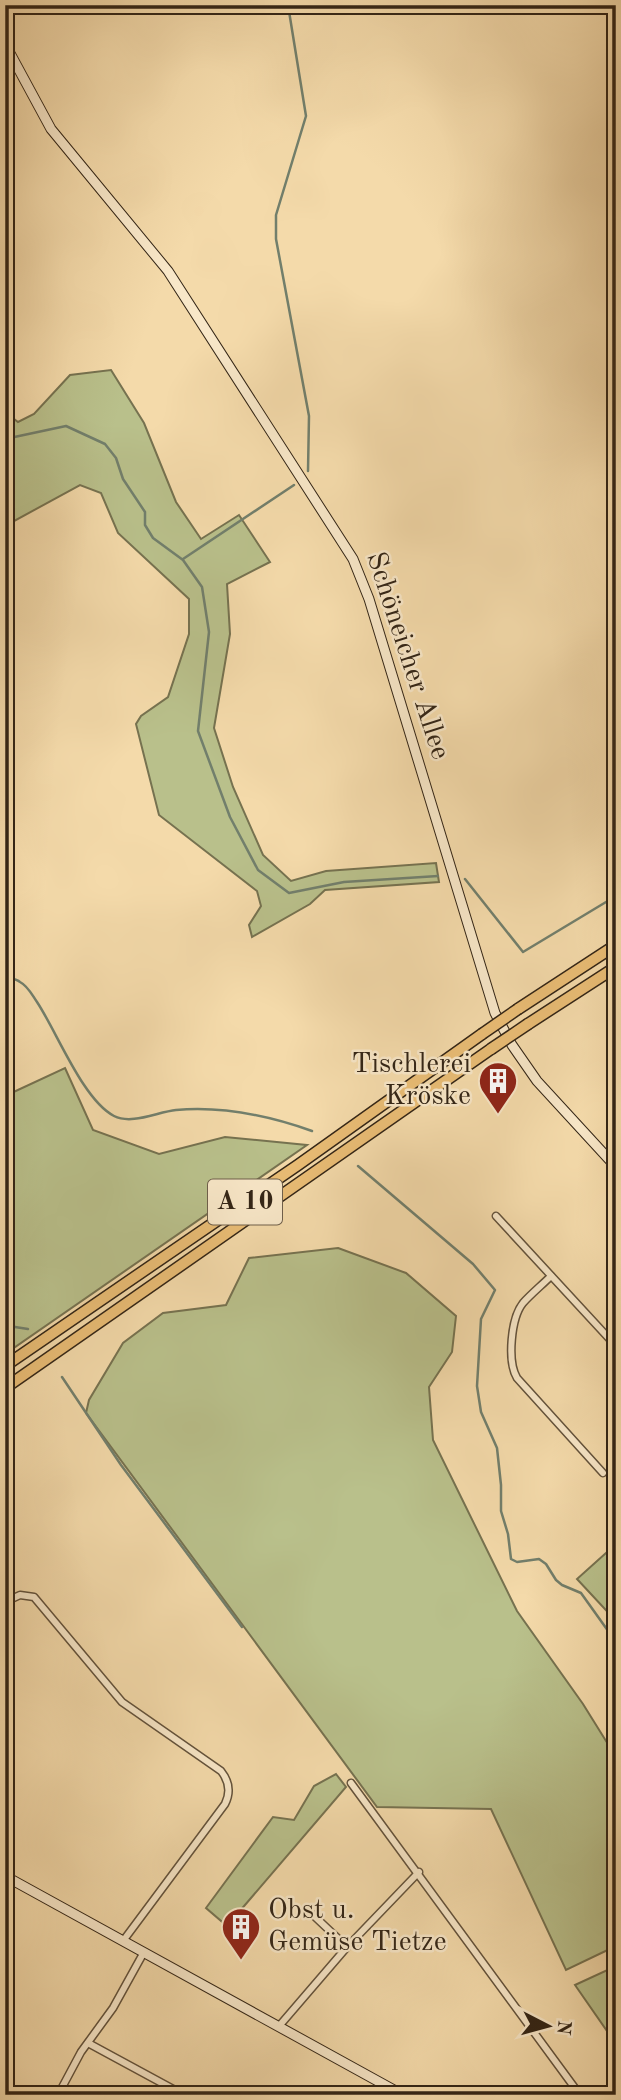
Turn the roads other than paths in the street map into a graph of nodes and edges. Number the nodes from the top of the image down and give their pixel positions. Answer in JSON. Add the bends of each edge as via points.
{"nodes":[{"id":1,"x":5,"y":44,"type":"edge"},
{"id":2,"x":616,"y":945,"type":"edge"},
{"id":3,"x":616,"y":967,"type":"edge"},
{"id":4,"x":616,"y":1167,"type":"edge"},
{"id":5,"x":496,"y":1216,"type":"dead end"},
{"id":6,"x":551,"y":1276,"type":"junction"},
{"id":7,"x":616,"y":1346,"type":"edge"},
{"id":8,"x":5,"y":1366,"type":"edge"},
{"id":9,"x":5,"y":1388,"type":"edge"},
{"id":10,"x":603,"y":1473,"type":"dead end"},
{"id":11,"x":5,"y":1602,"type":"edge"},
{"id":12,"x":351,"y":1783,"type":"dead end"},
{"id":13,"x":419,"y":1872,"type":"junction"},
{"id":14,"x":5,"y":1876,"type":"edge"},
{"id":15,"x":311,"y":1913,"type":"dead end"},
{"id":16,"x":123,"y":1941,"type":"junction"},
{"id":17,"x":346,"y":1947,"type":"junction"},
{"id":18,"x":144,"y":1952,"type":"junction"},
{"id":19,"x":280,"y":2025,"type":"junction"},
{"id":20,"x":88,"y":2043,"type":"junction"},
{"id":21,"x":182,"y":2094,"type":"edge"},
{"id":22,"x":58,"y":2095,"type":"edge"},
{"id":23,"x":403,"y":2095,"type":"edge"},
{"id":24,"x":580,"y":2095,"type":"edge"}],
"edges":[{"from":1,"to":4,"type":"street","name":"Schöneicher Allee","via":[[51,130],[173,278],[349,552],[369,599],[495,1013],[537,1081]]},
{"from":2,"to":8,"type":"highway","number":"A 10","bridge":true},
{"from":3,"to":9,"type":"highway","number":"A 10","bridge":true},
{"from":5,"to":6,"type":"street"},
{"from":6,"to":7,"type":"street"},
{"from":6,"to":10,"type":"street","via":[[519,1309],[510,1351],[512,1370]]},
{"from":11,"to":16,"type":"street","via":[[20,1595],[34,1597],[122,1702],[221,1771],[227,1782],[225,1804]]},
{"from":12,"to":13,"type":"street"},
{"from":13,"to":17,"type":"street"},
{"from":13,"to":24,"type":"street"},
{"from":14,"to":16,"type":"street"},
{"from":15,"to":17,"type":"street"},
{"from":16,"to":18,"type":"street"},
{"from":17,"to":19,"type":"street"},
{"from":18,"to":19,"type":"street"},
{"from":18,"to":20,"type":"street"},
{"from":19,"to":23,"type":"street"},
{"from":20,"to":21,"type":"street"},
{"from":20,"to":22,"type":"street"}]}
